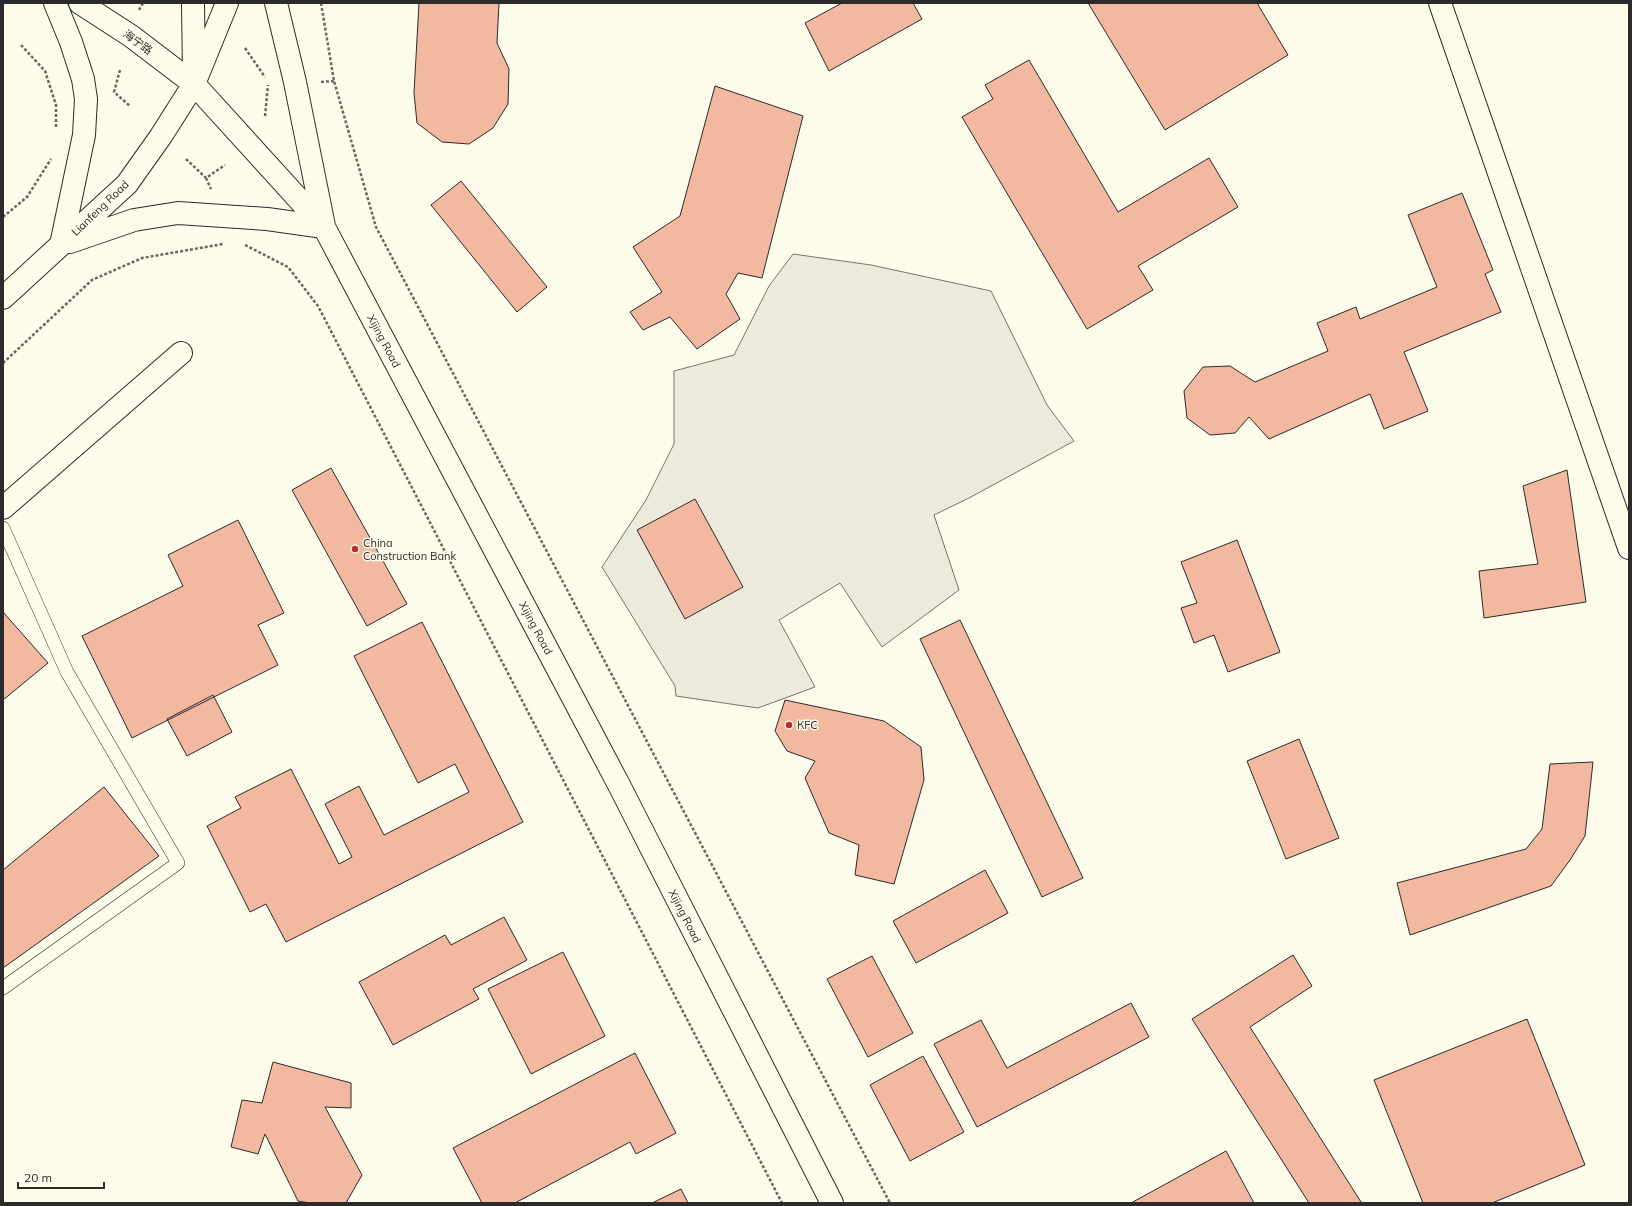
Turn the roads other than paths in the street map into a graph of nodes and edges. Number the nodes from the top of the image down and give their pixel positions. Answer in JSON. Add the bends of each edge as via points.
{"nodes":[{"id":1,"x":55,"y":3,"type":"edge"},
{"id":2,"x":80,"y":3,"type":"edge"},
{"id":3,"x":193,"y":3,"type":"edge"},
{"id":4,"x":227,"y":3,"type":"edge"},
{"id":5,"x":276,"y":3,"type":"edge"},
{"id":6,"x":1440,"y":3,"type":"edge"},
{"id":7,"x":194,"y":84,"type":"junction"},
{"id":8,"x":324,"y":227,"type":"junction"},
{"id":9,"x":61,"y":246,"type":"junction"},
{"id":10,"x":3,"y":298,"type":"edge"},
{"id":11,"x":181,"y":353,"type":"dead end"},
{"id":12,"x":3,"y":508,"type":"edge"},
{"id":13,"x":3,"y":528,"type":"edge"},
{"id":14,"x":1629,"y":548,"type":"edge"},
{"id":15,"x":3,"y":988,"type":"edge"},
{"id":16,"x":832,"y":1203,"type":"edge"}],
"edges":[{"from":1,"to":9,"type":"main road","via":[[83,79],[86,99],[84,135]]},
{"from":2,"to":7,"type":"main road","name":"海宁路","via":[[131,36]]},
{"from":3,"to":7,"type":"main road"},
{"from":4,"to":7,"type":"main road","name":"Lianfeng Road"},
{"from":5,"to":8,"type":"main road","via":[[295,82]]},
{"from":6,"to":14,"type":"main road"},
{"from":7,"to":8,"type":"main road","name":"Xijing Road"},
{"from":7,"to":9,"type":"main road","name":"Lianfeng Road","via":[[128,184]]},
{"from":8,"to":9,"type":"main road","via":[[267,219],[178,213],[134,220]]},
{"from":8,"to":16,"type":"main road","name":"Xijing Road","via":[[619,785]]},
{"from":9,"to":10,"type":"main road","name":"Lianfeng Road"},
{"from":11,"to":12,"type":"main road"},
{"from":13,"to":15,"type":"lane","via":[[68,672],[178,863]]}]}
